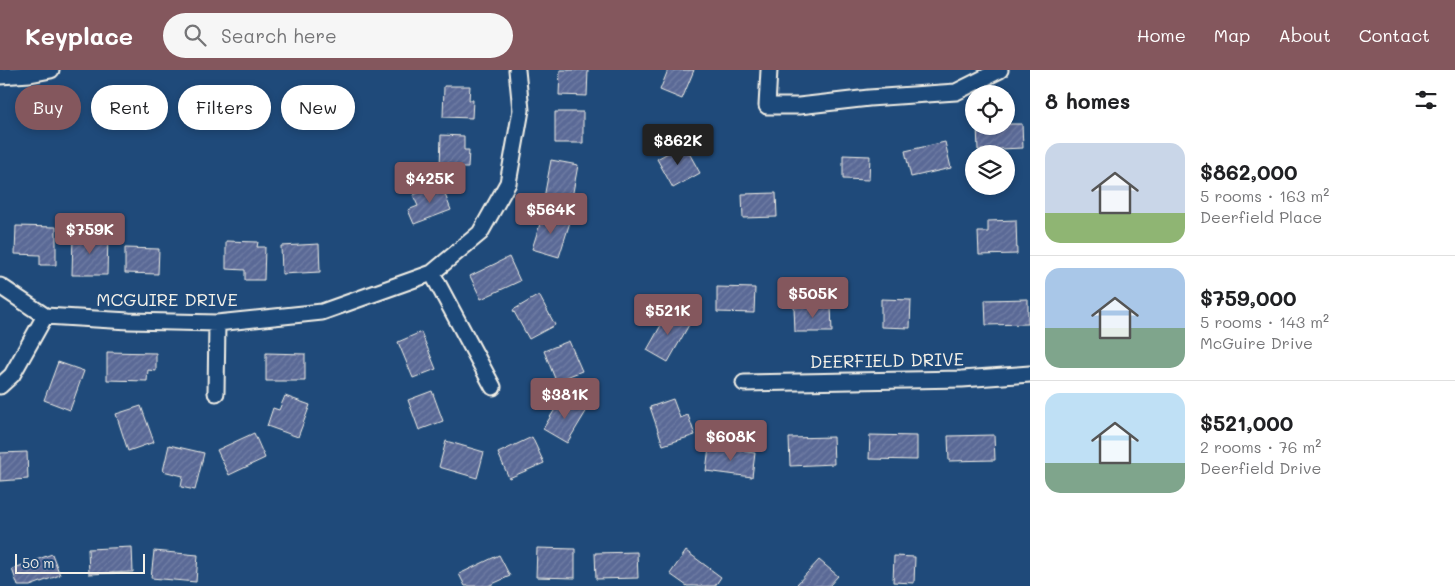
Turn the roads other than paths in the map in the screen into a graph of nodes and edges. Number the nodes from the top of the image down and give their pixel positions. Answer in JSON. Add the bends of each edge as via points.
{"nodes":[{"id":1,"x":51,"y":70,"type":"edge"},
{"id":2,"x":518,"y":70,"type":"edge"},
{"id":3,"x":769,"y":70,"type":"edge"},
{"id":4,"x":1000,"y":70,"type":"edge"},
{"id":5,"x":0,"y":76,"type":"edge"},
{"id":6,"x":432,"y":273,"type":"junction"},
{"id":7,"x":0,"y":286,"type":"edge"},
{"id":8,"x":45,"y":316,"type":"junction"},
{"id":9,"x":217,"y":323,"type":"junction"},
{"id":10,"x":1030,"y":374,"type":"edge"},
{"id":11,"x":744,"y":383,"type":"dead end"},
{"id":12,"x":0,"y":386,"type":"edge"},
{"id":13,"x":493,"y":387,"type":"dead end"},
{"id":14,"x":216,"y":393,"type":"dead end"}],
"edges":[{"from":1,"to":5,"type":"street"},
{"from":2,"to":6,"type":"street","name":"MCGUIRE DRIVE","via":[[521,110],[508,183],[480,233]]},
{"from":3,"to":4,"type":"street","via":[[767,106],[956,92]]},
{"from":6,"to":9,"type":"street","name":"MCGUIRE DRIVE","via":[[322,312]]},
{"from":6,"to":13,"type":"street"},
{"from":7,"to":8,"type":"street"},
{"from":8,"to":9,"type":"street","name":"MCGUIRE DRIVE"},
{"from":8,"to":12,"type":"street","via":[[12,375]]},
{"from":9,"to":14,"type":"street"},
{"from":10,"to":11,"type":"street","name":"DEERFIELD DRIVE","via":[[962,379]]}]}
